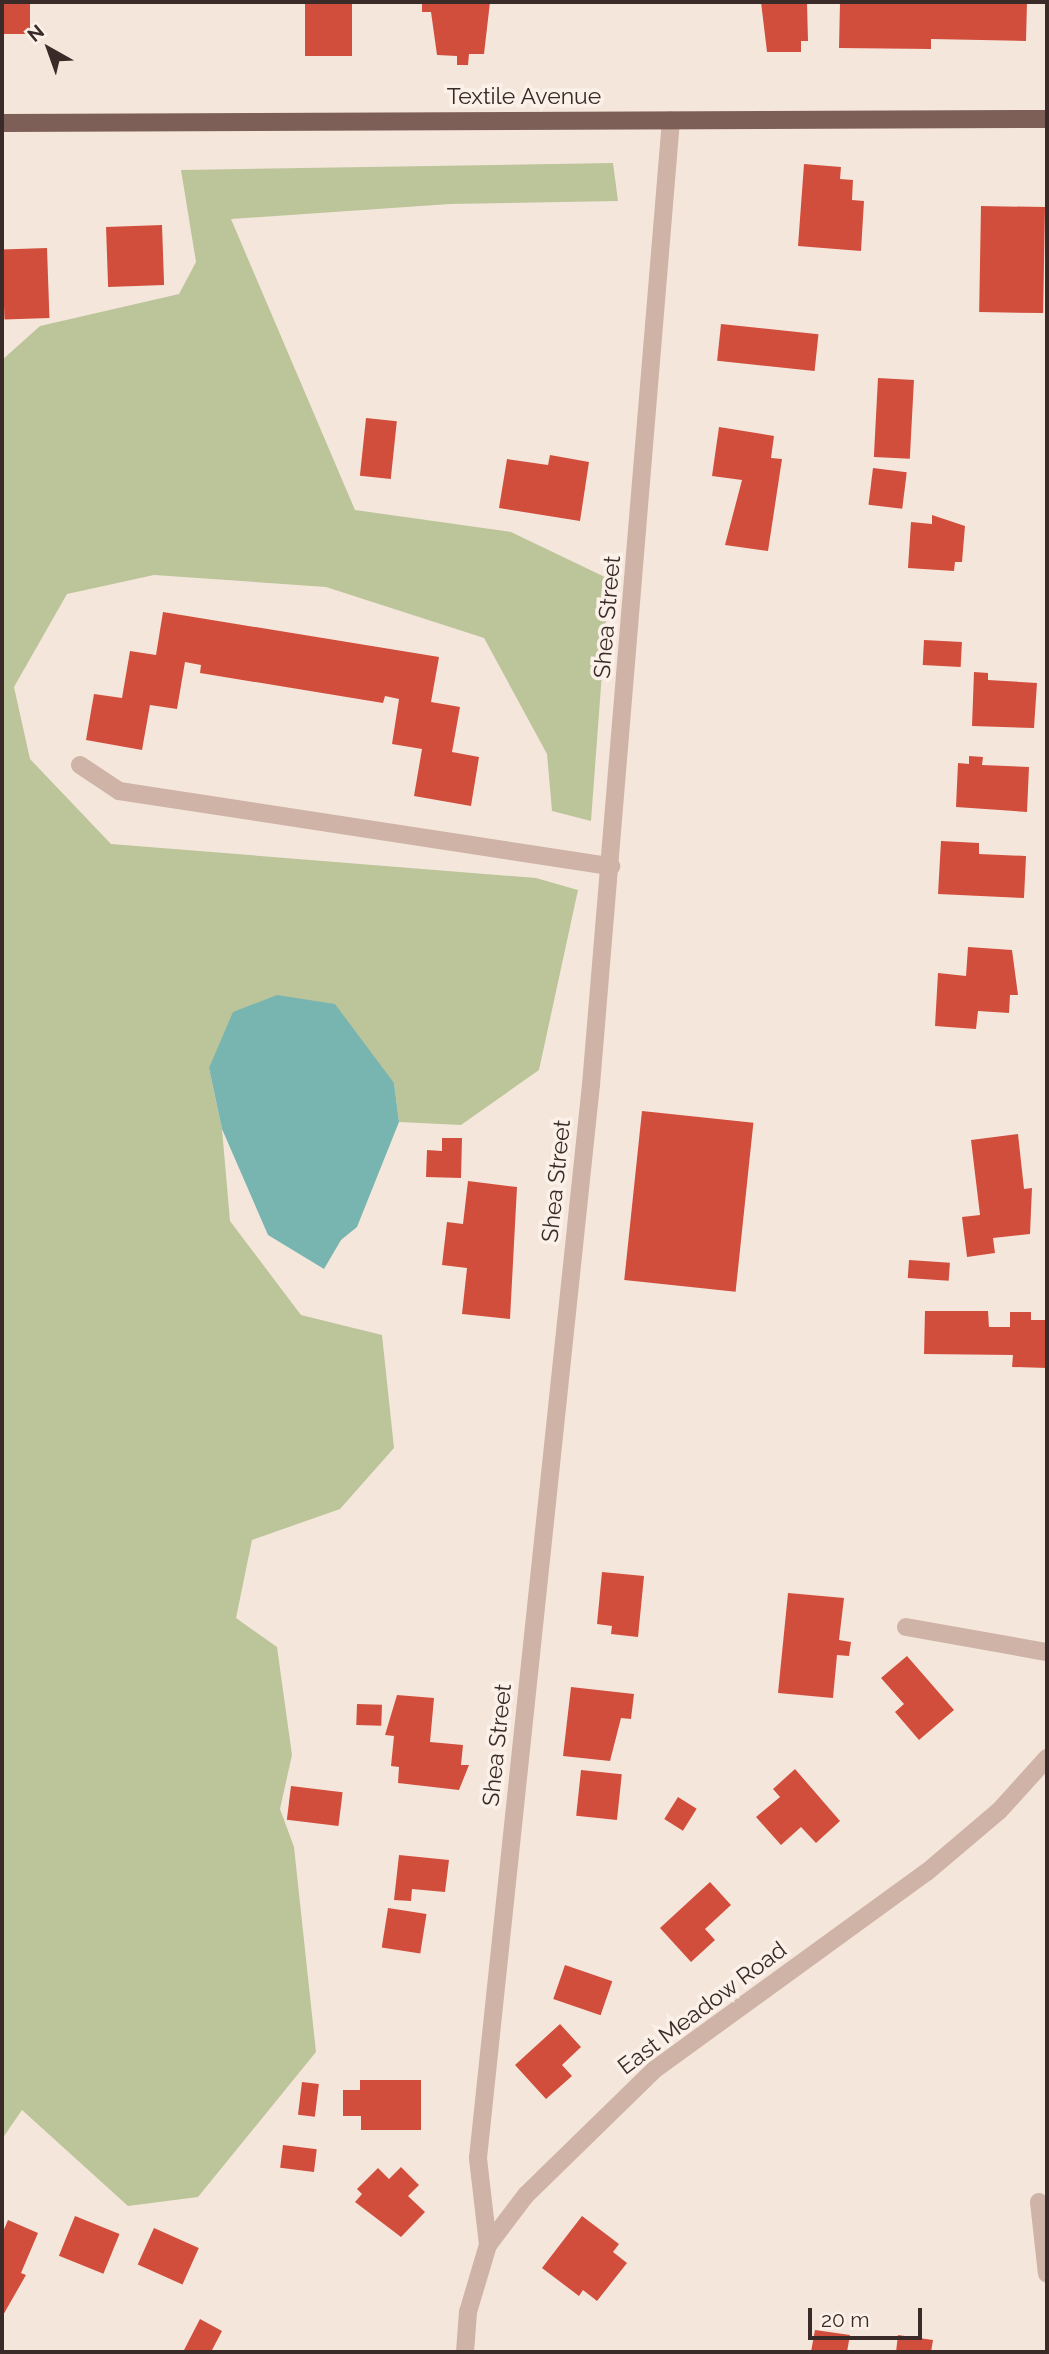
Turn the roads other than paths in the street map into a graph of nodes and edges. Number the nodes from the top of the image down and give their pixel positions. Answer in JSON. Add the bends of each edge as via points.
{"nodes":[{"id":1,"x":1047,"y":119,"type":"edge"},
{"id":2,"x":671,"y":120,"type":"junction"},
{"id":3,"x":2,"y":123,"type":"edge"},
{"id":4,"x":80,"y":765,"type":"dead end"},
{"id":5,"x":611,"y":866,"type":"junction"},
{"id":6,"x":906,"y":1627,"type":"dead end"},
{"id":7,"x":1047,"y":1652,"type":"edge"},
{"id":8,"x":1047,"y":1758,"type":"edge"},
{"id":9,"x":1040,"y":2202,"type":"dead end"},
{"id":10,"x":488,"y":2245,"type":"junction"},
{"id":11,"x":1047,"y":2274,"type":"edge"},
{"id":12,"x":465,"y":2352,"type":"edge"}],
"edges":[{"from":1,"to":2,"type":"main road","name":"Textile Avenue"},
{"from":2,"to":3,"type":"main road","name":"Textile Avenue"},
{"from":2,"to":5,"type":"street","name":"Shea Street"},
{"from":4,"to":5,"type":"street","via":[[119,791]]},
{"from":5,"to":10,"type":"street","name":"Shea Street","via":[[478,2158]]},
{"from":6,"to":7,"type":"street"},
{"from":8,"to":10,"type":"street","name":"East Meadow Road","via":[[999,1811],[927,1872],[654,2070],[526,2195]]},
{"from":9,"to":11,"type":"street"},
{"from":10,"to":12,"type":"street","name":"East Meadow Road","via":[[468,2312]]}]}
